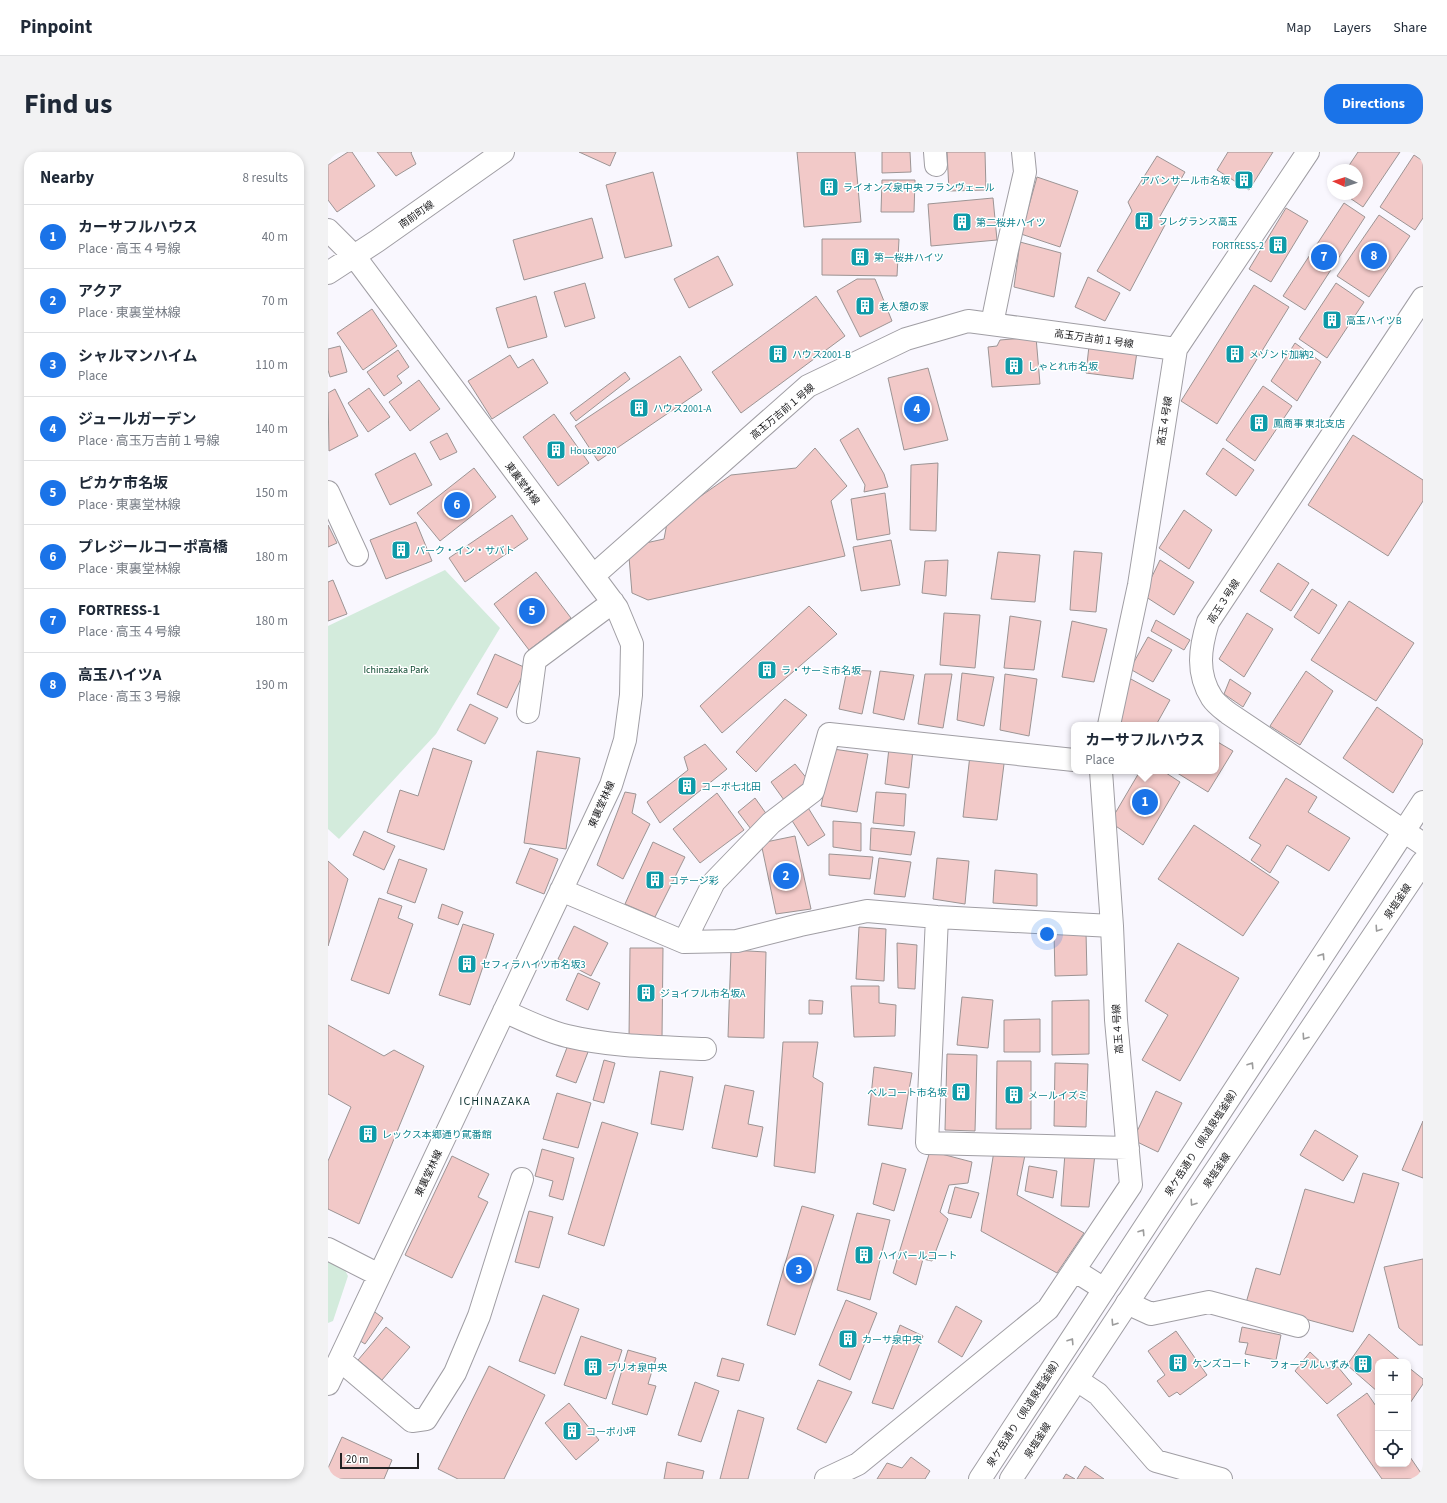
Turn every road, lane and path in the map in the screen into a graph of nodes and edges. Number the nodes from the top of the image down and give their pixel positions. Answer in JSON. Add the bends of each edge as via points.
{"nodes":[{"id":1,"x":503,"y":152,"type":"edge"},
{"id":2,"x":1024,"y":152,"type":"edge"},
{"id":3,"x":1308,"y":152,"type":"edge"},
{"id":4,"x":328,"y":230,"type":"edge"},
{"id":5,"x":355,"y":257,"type":"junction"},
{"id":6,"x":328,"y":274,"type":"edge"},
{"id":7,"x":1423,"y":298,"type":"edge"},
{"id":8,"x":992,"y":324,"type":"junction"},
{"id":9,"x":1176,"y":349,"type":"junction"},
{"id":10,"x":328,"y":492,"type":"edge"},
{"id":11,"x":357,"y":555,"type":"dead end"},
{"id":12,"x":593,"y":576,"type":"junction"},
{"id":13,"x":613,"y":602,"type":"junction"},
{"id":14,"x":528,"y":712,"type":"dead end"},
{"id":15,"x":1110,"y":722,"type":"edge"},
{"id":16,"x":1071,"y":760,"type":"edge"},
{"id":17,"x":1102,"y":774,"type":"edge"},
{"id":18,"x":1423,"y":802,"type":"edge"},
{"id":19,"x":1403,"y":831,"type":"junction"},
{"id":20,"x":1423,"y":844,"type":"edge"},
{"id":21,"x":1423,"y":862,"type":"edge"},
{"id":22,"x":561,"y":890,"type":"junction"},
{"id":23,"x":936,"y":917,"type":"junction"},
{"id":24,"x":1112,"y":926,"type":"junction"},
{"id":25,"x":684,"y":942,"type":"junction"},
{"id":26,"x":504,"y":1011,"type":"junction"},
{"id":27,"x":705,"y":1049,"type":"dead end"},
{"id":28,"x":1128,"y":1148,"type":"junction"},
{"id":29,"x":522,"y":1179,"type":"dead end"},
{"id":30,"x":328,"y":1248,"type":"edge"},
{"id":31,"x":1074,"y":1270,"type":"junction"},
{"id":32,"x":380,"y":1275,"type":"junction"},
{"id":33,"x":1104,"y":1289,"type":"junction"},
{"id":34,"x":1127,"y":1303,"type":"junction"},
{"id":35,"x":1298,"y":1326,"type":"dead end"},
{"id":36,"x":340,"y":1360,"type":"junction"},
{"id":37,"x":1077,"y":1380,"type":"junction"},
{"id":38,"x":328,"y":1384,"type":"edge"},
{"id":39,"x":826,"y":1479,"type":"edge"},
{"id":40,"x":980,"y":1479,"type":"edge"},
{"id":41,"x":1011,"y":1479,"type":"edge"},
{"id":42,"x":1222,"y":1479,"type":"edge"}],
"edges":[{"from":1,"to":5,"type":"street","name":"南前町線"},
{"from":2,"to":8,"type":"street","via":[[1025,172]]},
{"from":3,"to":9,"type":"street","name":"高玉４号線"},
{"from":4,"to":5,"type":"street","name":"東裏堂林線"},
{"from":5,"to":6,"type":"street","name":"南前町線"},
{"from":5,"to":12,"type":"street","name":"東裏堂林線"},
{"from":7,"to":19,"type":"street","name":"高玉３号線","via":[[1208,622],[1201,645],[1201,674],[1212,698],[1228,714]]},
{"from":8,"to":9,"type":"street","name":"高玉万吉前１号線"},
{"from":8,"to":12,"type":"street","name":"高玉万吉前１号線","via":[[968,321],[906,339],[808,386]]},
{"from":9,"to":15,"type":"street","name":"高玉４号線","via":[[1139,585]]},
{"from":10,"to":11,"type":"street"},
{"from":12,"to":13,"type":"street","name":"東裏堂林線"},
{"from":13,"to":14,"type":"street","via":[[535,660]]},
{"from":13,"to":22,"type":"street","name":"東裏堂林線","via":[[632,644],[631,695],[625,740],[611,785]]},
{"from":16,"to":25,"type":"street","via":[[829,734],[813,791],[771,824],[714,882]]},
{"from":17,"to":24,"type":"street","name":"高玉４号線"},
{"from":18,"to":19,"type":"street","name":"泉ケ岳通り（県道泉塩釜線）"},
{"from":19,"to":20,"type":"street","name":"高玉３号線"},
{"from":33,"to":19,"type":"street","name":"泉ケ岳通り（県道泉塩釜線）","one_way":true},
{"from":21,"to":34,"type":"street","name":"泉塩釜線","one_way":true},
{"from":22,"to":25,"type":"street"},
{"from":22,"to":26,"type":"street","name":"東裏堂林線"},
{"from":23,"to":24,"type":"street"},
{"from":23,"to":25,"type":"street","via":[[867,911],[737,941]]},
{"from":23,"to":28,"type":"street","via":[[927,1143]]},
{"from":24,"to":28,"type":"street","name":"高玉４号線","via":[[1116,1020]]},
{"from":26,"to":27,"type":"street","via":[[566,1036],[606,1043]]},
{"from":26,"to":32,"type":"street","name":"東裏堂林線"},
{"from":28,"to":31,"type":"street","name":"高玉４号線","via":[[1131,1185]]},
{"from":29,"to":36,"type":"street","via":[[479,1316],[455,1373],[426,1419],[412,1421]]},
{"from":30,"to":32,"type":"street"},
{"from":31,"to":33,"type":"street"},
{"from":31,"to":39,"type":"street","name":"高玉４号線","via":[[1048,1309],[858,1464]]},
{"from":32,"to":36,"type":"street","name":"東裏堂林線"},
{"from":40,"to":33,"type":"street","name":"泉ケ岳通り（県道泉塩釜線）","one_way":true},
{"from":34,"to":35,"type":"street","via":[[1151,1314],[1210,1302]]},
{"from":34,"to":37,"type":"street","name":"泉塩釜線","one_way":true},
{"from":36,"to":38,"type":"street","name":"東裏堂林線"},
{"from":37,"to":41,"type":"street","name":"泉塩釜線"},
{"from":37,"to":42,"type":"street","via":[[1098,1394],[1156,1461]]}]}
